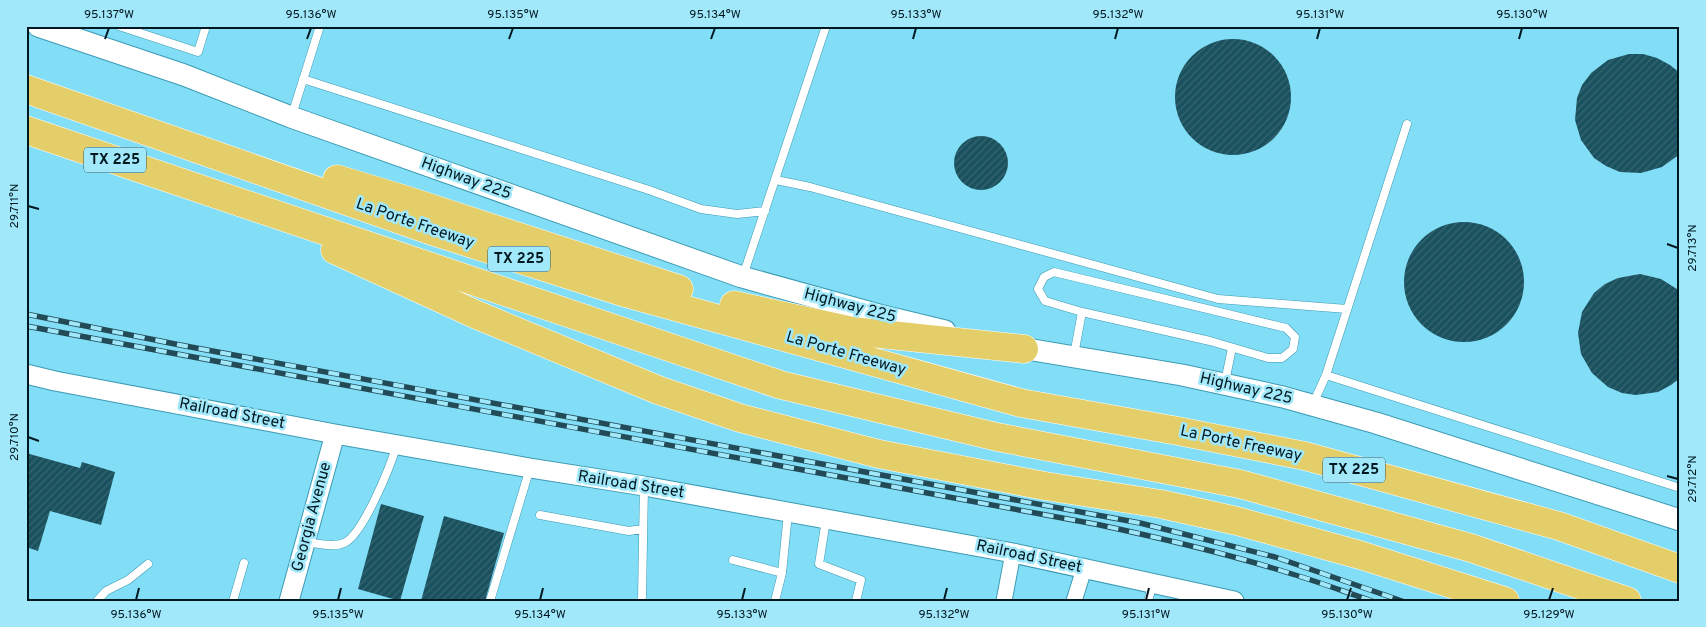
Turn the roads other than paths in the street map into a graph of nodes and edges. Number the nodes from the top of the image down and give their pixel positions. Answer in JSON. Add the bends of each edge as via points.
{"nodes":[{"id":1,"x":38,"y":26,"type":"edge"},
{"id":2,"x":119,"y":26,"type":"edge"},
{"id":3,"x":206,"y":26,"type":"edge"},
{"id":4,"x":320,"y":26,"type":"edge"},
{"id":5,"x":826,"y":26,"type":"edge"},
{"id":6,"x":303,"y":80,"type":"junction"},
{"id":7,"x":26,"y":87,"type":"edge"},
{"id":8,"x":291,"y":117,"type":"junction"},
{"id":9,"x":1406,"y":124,"type":"dead end"},
{"id":10,"x":26,"y":130,"type":"edge"},
{"id":11,"x":776,"y":180,"type":"junction"},
{"id":12,"x":204,"y":190,"type":"junction"},
{"id":13,"x":765,"y":211,"type":"junction"},
{"id":14,"x":742,"y":277,"type":"junction"},
{"id":15,"x":1347,"y":309,"type":"junction"},
{"id":16,"x":1082,"y":312,"type":"junction"},
{"id":17,"x":1232,"y":348,"type":"junction"},
{"id":18,"x":1024,"y":350,"type":"junction"},
{"id":19,"x":1073,"y":357,"type":"junction"},
{"id":20,"x":26,"y":374,"type":"edge"},
{"id":21,"x":1326,"y":375,"type":"junction"},
{"id":22,"x":1224,"y":384,"type":"junction"},
{"id":23,"x":1312,"y":405,"type":"junction"},
{"id":24,"x":334,"y":434,"type":"junction"},
{"id":25,"x":397,"y":444,"type":"junction"},
{"id":26,"x":530,"y":468,"type":"junction"},
{"id":27,"x":644,"y":486,"type":"junction"},
{"id":28,"x":1680,"y":488,"type":"edge"},
{"id":29,"x":788,"y":513,"type":"junction"},
{"id":30,"x":540,"y":515,"type":"dead end"},
{"id":31,"x":826,"y":520,"type":"junction"},
{"id":32,"x":1680,"y":520,"type":"edge"},
{"id":33,"x":642,"y":529,"type":"junction"},
{"id":34,"x":305,"y":542,"type":"junction"},
{"id":35,"x":1013,"y":553,"type":"junction"},
{"id":36,"x":733,"y":560,"type":"dead end"},
{"id":37,"x":244,"y":563,"type":"dead end"},
{"id":38,"x":148,"y":564,"type":"dead end"},
{"id":39,"x":1084,"y":569,"type":"junction"},
{"id":40,"x":1680,"y":569,"type":"edge"},
{"id":41,"x":782,"y":573,"type":"junction"},
{"id":42,"x":1150,"y":592,"type":"edge"},
{"id":43,"x":97,"y":601,"type":"edge"},
{"id":44,"x":232,"y":601,"type":"edge"},
{"id":45,"x":289,"y":601,"type":"edge"},
{"id":46,"x":490,"y":601,"type":"edge"},
{"id":47,"x":641,"y":601,"type":"edge"},
{"id":48,"x":775,"y":601,"type":"edge"},
{"id":49,"x":856,"y":601,"type":"edge"},
{"id":50,"x":1004,"y":601,"type":"edge"},
{"id":51,"x":1074,"y":601,"type":"edge"},
{"id":52,"x":1234,"y":601,"type":"edge"},
{"id":53,"x":1505,"y":601,"type":"edge"},
{"id":54,"x":1627,"y":601,"type":"edge"}],
"edges":[{"from":1,"to":8,"type":"main road","name":"Highway 225","via":[[184,75]]},
{"from":2,"to":3,"type":"lane","via":[[198,52]]},
{"from":4,"to":6,"type":"lane"},
{"from":5,"to":11,"type":"lane"},
{"from":6,"to":8,"type":"lane"},
{"from":6,"to":13,"type":"lane","via":[[701,209],[737,214]]},
{"from":7,"to":18,"type":"highway","via":[[406,200],[714,301],[852,331]]},
{"from":7,"to":40,"type":"highway","name":"La Porte Freeway","number":"TX 225","via":[[434,232],[622,292],[1021,403],[1304,456],[1559,526]]},
{"from":8,"to":14,"type":"main road","name":"Highway 225"},
{"from":9,"to":15,"type":"lane"},
{"from":10,"to":12,"type":"highway","number":"TX 225"},
{"from":11,"to":13,"type":"lane"},
{"from":11,"to":15,"type":"lane","via":[[810,186],[1218,299]]},
{"from":12,"to":53,"type":"highway","via":[[477,315],[658,390],[740,418],[879,454],[1045,486],[1161,504],[1237,521],[1360,554]]},
{"from":12,"to":54,"type":"highway","number":"TX 225","via":[[781,384],[997,437],[1240,484],[1471,548]]},
{"from":13,"to":14,"type":"lane"},
{"from":14,"to":18,"type":"main road","name":"Highway 225"},
{"from":15,"to":21,"type":"lane"},
{"from":16,"to":17,"type":"lane"},
{"from":16,"to":17,"type":"lane","via":[[1045,300],[1038,290],[1044,277],[1054,272],[1064,274],[1286,328],[1294,337],[1293,349],[1282,358],[1268,358]]},
{"from":16,"to":19,"type":"lane"},
{"from":17,"to":22,"type":"lane"},
{"from":18,"to":19,"type":"main road","name":"Highway 225"},
{"from":19,"to":22,"type":"main road","name":"Highway 225"},
{"from":20,"to":24,"type":"street","name":"Railroad Street"},
{"from":21,"to":23,"type":"lane"},
{"from":21,"to":28,"type":"lane"},
{"from":22,"to":23,"type":"main road","name":"Highway 225"},
{"from":23,"to":32,"type":"main road","name":"Highway 225"},
{"from":24,"to":25,"type":"street","name":"Railroad Street"},
{"from":24,"to":34,"type":"street","name":"Georgia Avenue"},
{"from":25,"to":26,"type":"street","name":"Railroad Street"},
{"from":25,"to":34,"type":"lane","via":[[387,474],[356,531],[345,543]]},
{"from":26,"to":27,"type":"street","name":"Railroad Street"},
{"from":26,"to":46,"type":"lane"},
{"from":27,"to":29,"type":"street","name":"Railroad Street"},
{"from":27,"to":33,"type":"lane"},
{"from":29,"to":31,"type":"street","name":"Railroad Street"},
{"from":29,"to":41,"type":"lane"},
{"from":30,"to":33,"type":"lane","via":[[630,531]]},
{"from":31,"to":35,"type":"street","name":"Railroad Street"},
{"from":31,"to":49,"type":"lane","via":[[819,564],[860,580]]},
{"from":33,"to":47,"type":"lane"},
{"from":34,"to":45,"type":"street","name":"Georgia Avenue"},
{"from":35,"to":39,"type":"street","name":"Railroad Street"},
{"from":35,"to":50,"type":"street"},
{"from":36,"to":41,"type":"lane"},
{"from":37,"to":44,"type":"lane"},
{"from":38,"to":43,"type":"lane"},
{"from":39,"to":42,"type":"street","name":"Railroad Street"},
{"from":39,"to":51,"type":"street"},
{"from":41,"to":48,"type":"lane"},
{"from":42,"to":52,"type":"street","name":"Railroad Street"}]}
